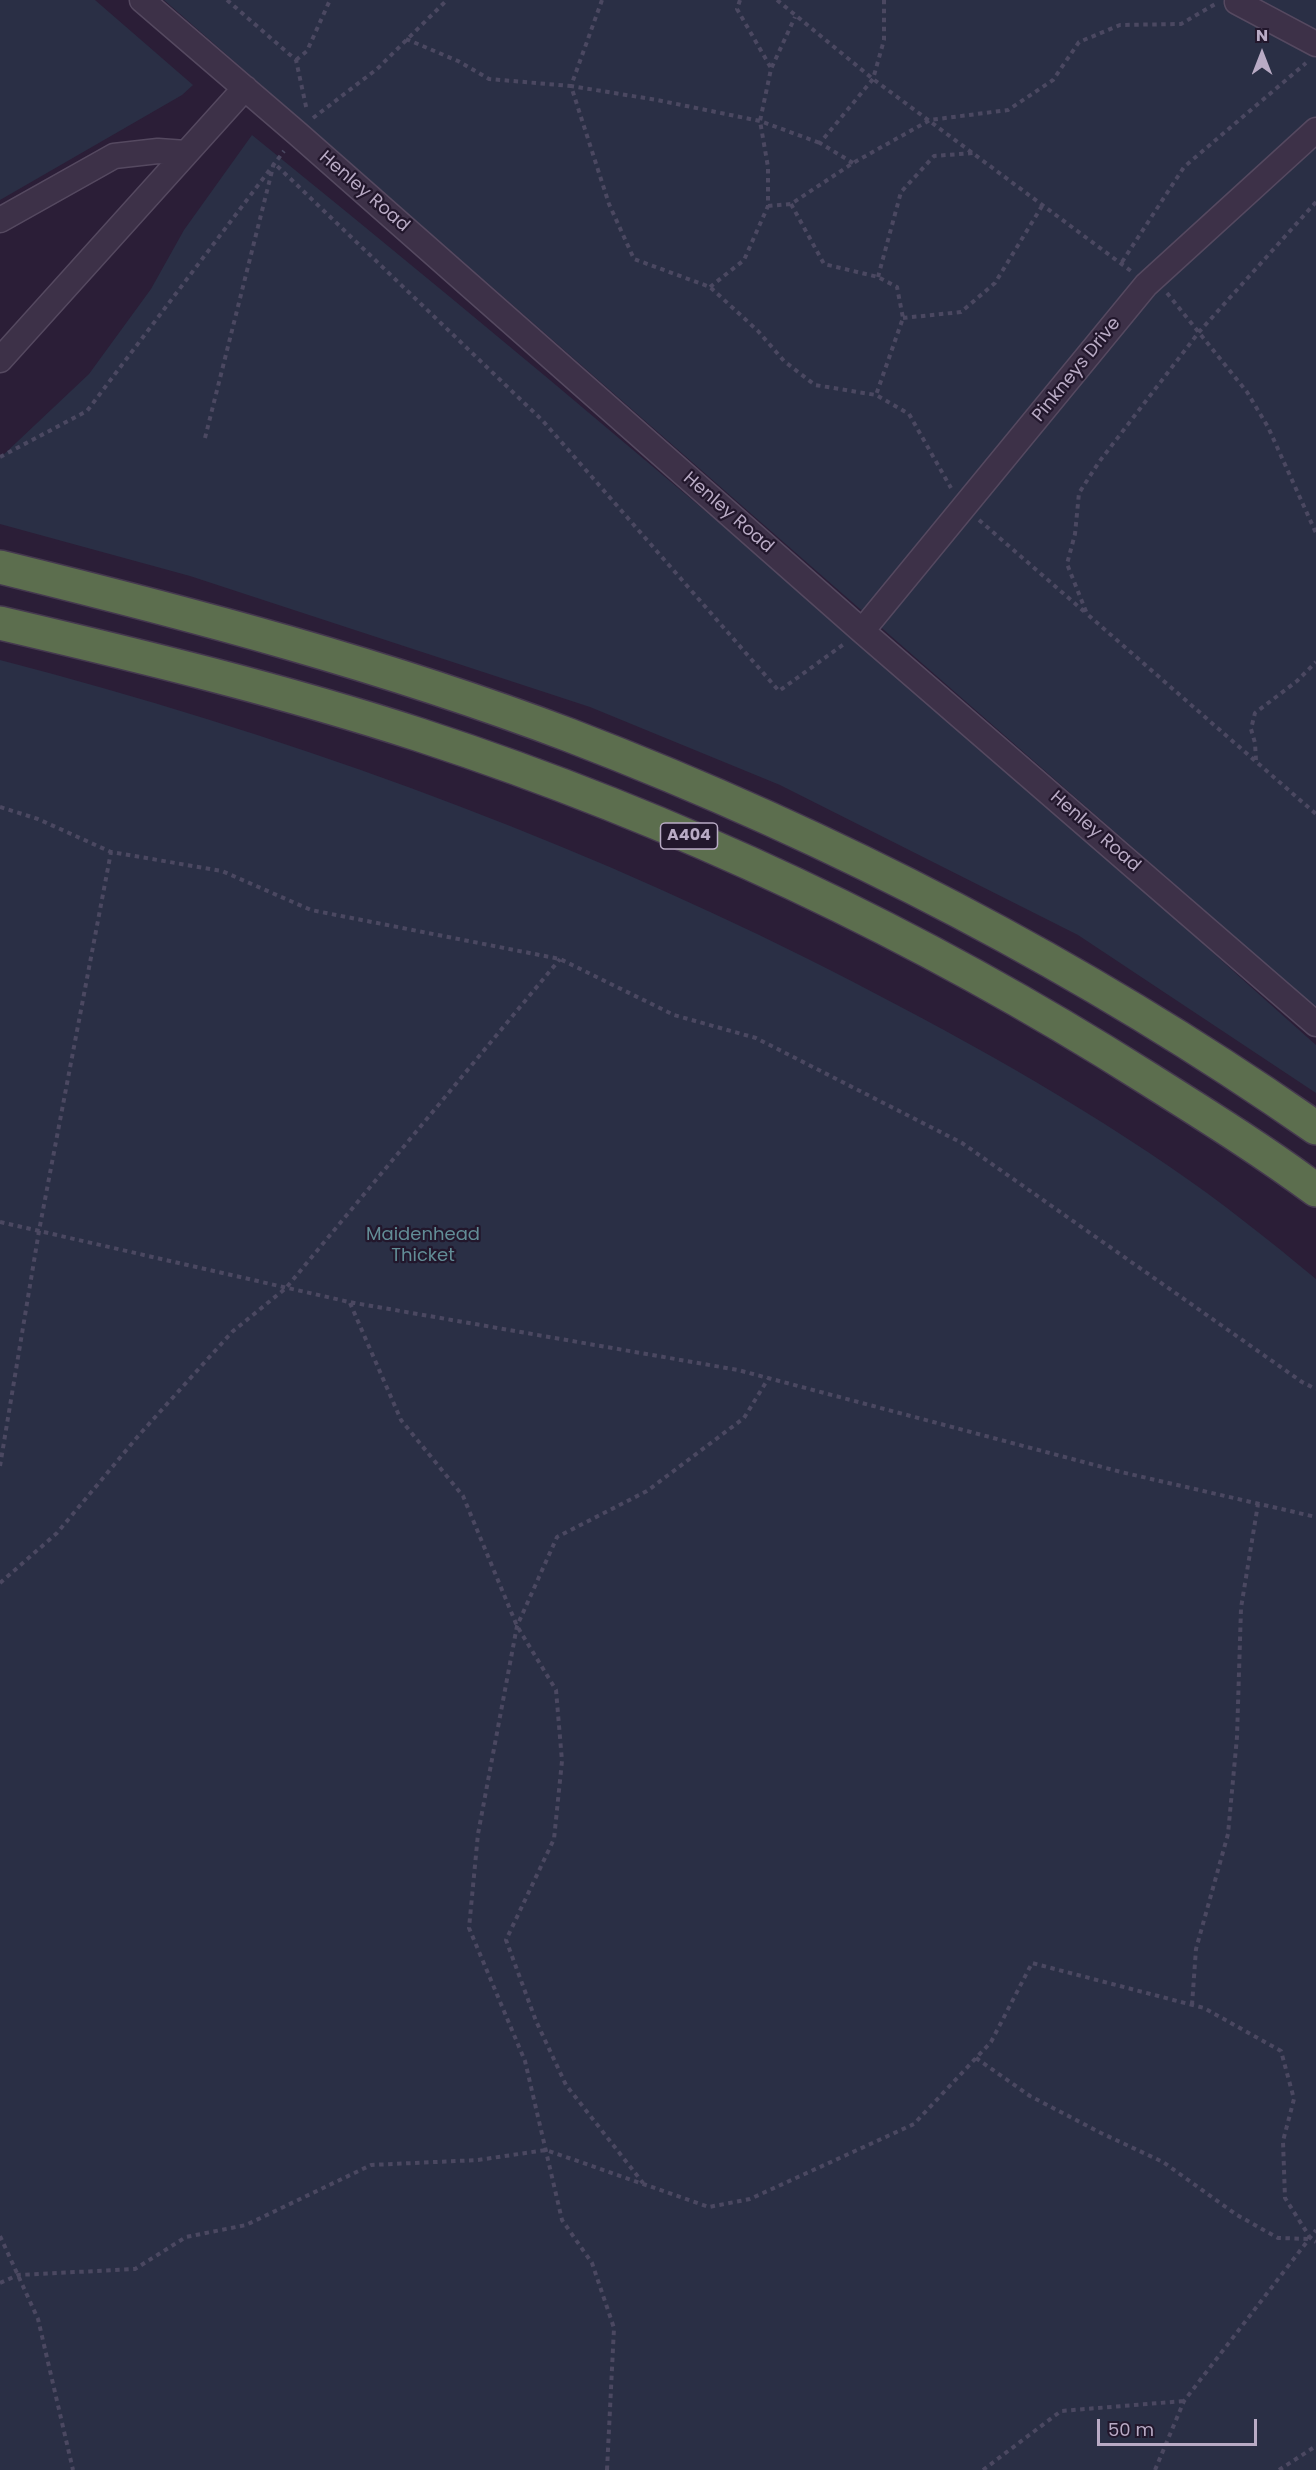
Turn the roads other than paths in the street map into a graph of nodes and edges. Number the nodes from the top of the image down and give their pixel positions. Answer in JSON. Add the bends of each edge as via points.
{"nodes":[{"id":1,"x":142,"y":0,"type":"edge"},
{"id":2,"x":1229,"y":1,"type":"edge"},
{"id":3,"x":1312,"y":53,"type":"edge"},
{"id":4,"x":245,"y":88,"type":"junction"},
{"id":5,"x":1316,"y":130,"type":"edge"},
{"id":6,"x":186,"y":153,"type":"junction"},
{"id":7,"x":0,"y":220,"type":"edge"},
{"id":8,"x":0,"y":360,"type":"edge"},
{"id":9,"x":0,"y":567,"type":"edge"},
{"id":10,"x":0,"y":623,"type":"edge"},
{"id":11,"x":862,"y":631,"type":"junction"},
{"id":12,"x":1316,"y":1024,"type":"edge"},
{"id":13,"x":1316,"y":1128,"type":"edge"},
{"id":14,"x":1316,"y":1190,"type":"edge"}],
"edges":[{"from":1,"to":4,"type":"street","name":"Henley Road"},
{"from":2,"to":3,"type":"street"},
{"from":4,"to":6,"type":"street"},
{"from":4,"to":11,"type":"street","name":"Henley Road"},
{"from":5,"to":11,"type":"street","name":"Pinkneys Drive","via":[[1146,285]]},
{"from":6,"to":7,"type":"street","via":[[114,156]]},
{"from":6,"to":8,"type":"street"},
{"from":9,"to":13,"type":"highway","number":"A404","via":[[337,656],[568,735],[795,830],[1069,971],[1199,1050]]},
{"from":10,"to":14,"type":"highway","number":"A404","via":[[179,665],[418,735],[535,775],[732,855],[930,951],[1078,1034],[1221,1124]]},
{"from":11,"to":12,"type":"street","name":"Henley Road"}]}
